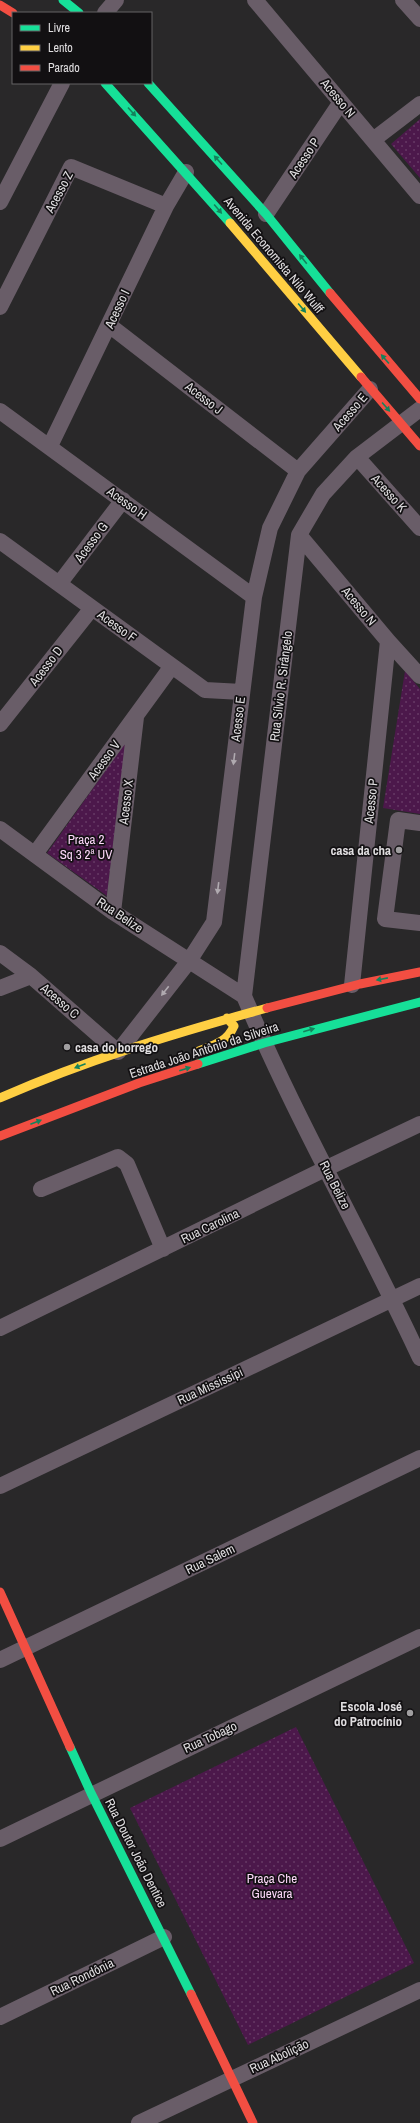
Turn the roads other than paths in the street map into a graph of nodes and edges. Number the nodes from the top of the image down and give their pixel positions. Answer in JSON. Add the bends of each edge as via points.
{"nodes":[{"id":1,"x":63,"y":0,"type":"edge"},
{"id":2,"x":76,"y":0,"type":"edge"},
{"id":3,"x":116,"y":0,"type":"edge"},
{"id":4,"x":255,"y":0,"type":"edge"},
{"id":5,"x":403,"y":0,"type":"edge"},
{"id":6,"x":0,"y":5,"type":"edge"},
{"id":7,"x":12,"y":12,"type":"edge"},
{"id":8,"x":79,"y":12,"type":"edge"},
{"id":9,"x":80,"y":12,"type":"edge"},
{"id":10,"x":107,"y":12,"type":"edge"},
{"id":11,"x":420,"y":20,"type":"edge"},
{"id":12,"x":61,"y":84,"type":"edge"},
{"id":13,"x":106,"y":84,"type":"edge"},
{"id":14,"x":149,"y":84,"type":"edge"},
{"id":15,"x":341,"y":102,"type":"junction"},
{"id":16,"x":420,"y":104,"type":"edge"},
{"id":17,"x":373,"y":140,"type":"junction"},
{"id":18,"x":186,"y":172,"type":"junction"},
{"id":19,"x":420,"y":196,"type":"edge"},
{"id":20,"x":0,"y":202,"type":"edge"},
{"id":21,"x":166,"y":206,"type":"junction"},
{"id":22,"x":266,"y":214,"type":"junction"},
{"id":23,"x":0,"y":307,"type":"edge"},
{"id":24,"x":110,"y":326,"type":"junction"},
{"id":25,"x":370,"y":389,"type":"junction"},
{"id":26,"x":420,"y":399,"type":"edge"},
{"id":27,"x":420,"y":409,"type":"edge"},
{"id":28,"x":0,"y":411,"type":"edge"},
{"id":29,"x":401,"y":424,"type":"junction"},
{"id":30,"x":50,"y":446,"type":"junction"},
{"id":31,"x":420,"y":446,"type":"edge"},
{"id":32,"x":357,"y":457,"type":"junction"},
{"id":33,"x":298,"y":472,"type":"junction"},
{"id":34,"x":123,"y":500,"type":"junction"},
{"id":35,"x":420,"y":528,"type":"edge"},
{"id":36,"x":299,"y":535,"type":"junction"},
{"id":37,"x":0,"y":541,"type":"edge"},
{"id":38,"x":59,"y":584,"type":"junction"},
{"id":39,"x":254,"y":597,"type":"junction"},
{"id":40,"x":92,"y":608,"type":"junction"},
{"id":41,"x":388,"y":641,"type":"junction"},
{"id":42,"x":172,"y":666,"type":"junction"},
{"id":43,"x":420,"y":676,"type":"edge"},
{"id":44,"x":242,"y":692,"type":"junction"},
{"id":45,"x":136,"y":716,"type":"junction"},
{"id":46,"x":0,"y":724,"type":"edge"},
{"id":47,"x":420,"y":823,"type":"edge"},
{"id":48,"x":0,"y":829,"type":"edge"},
{"id":49,"x":35,"y":854,"type":"junction"},
{"id":50,"x":113,"y":912,"type":"junction"},
{"id":51,"x":420,"y":923,"type":"edge"},
{"id":52,"x":0,"y":953,"type":"edge"},
{"id":53,"x":189,"y":960,"type":"junction"},
{"id":54,"x":420,"y":972,"type":"edge"},
{"id":55,"x":31,"y":976,"type":"junction"},
{"id":56,"x":352,"y":985,"type":"junction"},
{"id":57,"x":0,"y":988,"type":"edge"},
{"id":58,"x":244,"y":996,"type":"junction"},
{"id":59,"x":420,"y":1002,"type":"edge"},
{"id":60,"x":251,"y":1012,"type":"junction"},
{"id":61,"x":227,"y":1018,"type":"junction"},
{"id":62,"x":264,"y":1043,"type":"junction"},
{"id":63,"x":118,"y":1052,"type":"junction"},
{"id":64,"x":189,"y":1055,"type":"dead end"},
{"id":65,"x":168,"y":1064,"type":"dead end"},
{"id":66,"x":139,"y":1084,"type":"junction"},
{"id":67,"x":0,"y":1098,"type":"edge"},
{"id":68,"x":420,"y":1124,"type":"edge"},
{"id":69,"x":0,"y":1136,"type":"edge"},
{"id":70,"x":326,"y":1168,"type":"junction"},
{"id":71,"x":41,"y":1189,"type":"dead end"},
{"id":72,"x":162,"y":1249,"type":"junction"},
{"id":73,"x":420,"y":1286,"type":"edge"},
{"id":74,"x":393,"y":1299,"type":"junction"},
{"id":75,"x":0,"y":1328,"type":"edge"},
{"id":76,"x":420,"y":1358,"type":"edge"},
{"id":77,"x":420,"y":1458,"type":"edge"},
{"id":78,"x":0,"y":1486,"type":"edge"},
{"id":79,"x":0,"y":1592,"type":"edge"},
{"id":80,"x":420,"y":1637,"type":"edge"},
{"id":81,"x":25,"y":1648,"type":"junction"},
{"id":82,"x":0,"y":1660,"type":"edge"},
{"id":83,"x":91,"y":1793,"type":"junction"},
{"id":84,"x":0,"y":1839,"type":"edge"},
{"id":85,"x":164,"y":1938,"type":"junction"},
{"id":86,"x":420,"y":1990,"type":"edge"},
{"id":87,"x":0,"y":2017,"type":"edge"},
{"id":88,"x":231,"y":2079,"type":"junction"},
{"id":89,"x":139,"y":2123,"type":"edge"},
{"id":90,"x":253,"y":2123,"type":"edge"}],
"edges":[{"from":1,"to":8,"type":"street"},
{"from":2,"to":9,"type":"street"},
{"from":3,"to":10,"type":"street"},
{"from":4,"to":15,"type":"street","name":"Acesso N"},
{"from":5,"to":11,"type":"street"},
{"from":6,"to":7,"type":"street"},
{"from":12,"to":20,"type":"street"},
{"from":13,"to":18,"type":"street","name":"Avenida Economista Nilo Wulff","one_way":true},
{"from":22,"to":14,"type":"street","name":"Avenida Economista Nilo Wulff","one_way":true},
{"from":15,"to":17,"type":"street","name":"Acesso N"},
{"from":15,"to":22,"type":"street","name":"Acesso P"},
{"from":16,"to":17,"type":"street"},
{"from":17,"to":19,"type":"street","name":"Acesso N"},
{"from":18,"to":21,"type":"street","name":"Acesso I"},
{"from":18,"to":25,"type":"street","name":"Avenida Economista Nilo Wulff","one_way":true},
{"from":21,"to":23,"type":"street","name":"Acesso Z","via":[[71,167]]},
{"from":21,"to":24,"type":"street","name":"Acesso I"},
{"from":26,"to":22,"type":"street","name":"Avenida Economista Nilo Wulff","one_way":true},
{"from":24,"to":30,"type":"street","name":"Acesso I"},
{"from":24,"to":33,"type":"street","name":"Acesso J"},
{"from":25,"to":29,"type":"street","name":"Avenida Economista Nilo Wulff","one_way":true},
{"from":25,"to":33,"type":"street","name":"Acesso E"},
{"from":27,"to":29,"type":"street","name":"Rua Sílvio R. Sirângelo"},
{"from":28,"to":30,"type":"street","name":"Acesso H"},
{"from":29,"to":31,"type":"street","name":"Avenida Economista Nilo Wulff"},
{"from":29,"to":32,"type":"street","name":"Rua Sílvio R. Sirângelo"},
{"from":30,"to":34,"type":"street","name":"Acesso H"},
{"from":32,"to":35,"type":"street","name":"Acesso K"},
{"from":32,"to":36,"type":"street","name":"Rua Sílvio R. Sirângelo","via":[[323,494]]},
{"from":33,"to":39,"type":"street","name":"Acesso E","via":[[270,528]]},
{"from":34,"to":38,"type":"street","name":"Acesso G"},
{"from":34,"to":39,"type":"street","name":"Acesso H"},
{"from":36,"to":41,"type":"street","name":"Acesso N"},
{"from":36,"to":58,"type":"street","name":"Rua Sílvio R. Sirângelo"},
{"from":37,"to":38,"type":"street","name":"Acesso F"},
{"from":38,"to":40,"type":"street","name":"Acesso F"},
{"from":39,"to":44,"type":"street","name":"Acesso E"},
{"from":40,"to":42,"type":"street","name":"Acesso F"},
{"from":40,"to":46,"type":"street","name":"Acesso D"},
{"from":41,"to":43,"type":"street","name":"Acesso N"},
{"from":41,"to":56,"type":"street","name":"Acesso P"},
{"from":42,"to":44,"type":"street","name":"Acesso F","via":[[205,690]]},
{"from":42,"to":45,"type":"street","name":"Acesso V"},
{"from":44,"to":53,"type":"street","name":"Acesso E","one_way":true,"via":[[214,922]]},
{"from":45,"to":49,"type":"street","name":"Acesso V"},
{"from":45,"to":50,"type":"street","name":"Acesso X"},
{"from":47,"to":51,"type":"street","via":[[398,820],[385,919]]},
{"from":48,"to":49,"type":"street","name":"Rua Belize"},
{"from":49,"to":50,"type":"street","name":"Rua Belize"},
{"from":50,"to":53,"type":"street","name":"Rua Belize"},
{"from":52,"to":55,"type":"street","name":"Acesso C"},
{"from":53,"to":58,"type":"street","name":"Rua Belize"},
{"from":53,"to":63,"type":"street","name":"Acesso E","one_way":true},
{"from":54,"to":56,"type":"street","name":"Estrada João Antônio da Silveira","one_way":true},
{"from":55,"to":57,"type":"street"},
{"from":55,"to":63,"type":"street","name":"Acesso C"},
{"from":56,"to":60,"type":"street","name":"Estrada João Antônio da Silveira"},
{"from":58,"to":60,"type":"street"},
{"from":62,"to":59,"type":"street","name":"Estrada João Antônio da Silveira","one_way":true},
{"from":60,"to":61,"type":"street","name":"Estrada João Antônio da Silveira"},
{"from":60,"to":62,"type":"street","name":"Rua Belize"},
{"from":61,"to":63,"type":"street","name":"Estrada João Antônio da Silveira"},
{"from":61,"to":64,"type":"street","via":[[234,1026],[232,1033],[225,1040]]},
{"from":66,"to":62,"type":"street","name":"Estrada João Antônio da Silveira","one_way":true},
{"from":62,"to":70,"type":"street","name":"Rua Belize"},
{"from":63,"to":67,"type":"street","name":"Estrada João Antônio da Silveira","one_way":true},
{"from":65,"to":66,"type":"street"},
{"from":69,"to":66,"type":"street","name":"Estrada João Antônio da Silveira","one_way":true},
{"from":68,"to":70,"type":"street","name":"Rua Carolina"},
{"from":70,"to":72,"type":"street","name":"Rua Carolina"},
{"from":70,"to":74,"type":"street","name":"Rua Belize"},
{"from":71,"to":72,"type":"street","via":[[118,1157],[123,1159]]},
{"from":72,"to":75,"type":"street","name":"Rua Carolina"},
{"from":73,"to":74,"type":"street","name":"Rua Mississipi"},
{"from":74,"to":76,"type":"street","name":"Rua Belize"},
{"from":74,"to":78,"type":"street","name":"Rua Mississipi"},
{"from":77,"to":81,"type":"street","name":"Rua Salem"},
{"from":79,"to":81,"type":"street","name":"Rua Doutor João Dentice"},
{"from":80,"to":83,"type":"street","name":"Rua Tobago"},
{"from":81,"to":82,"type":"street","name":"Rua Salem"},
{"from":81,"to":83,"type":"street","name":"Rua Doutor João Dentice"},
{"from":83,"to":84,"type":"street","name":"Rua Tobago"},
{"from":83,"to":85,"type":"street","name":"Rua Doutor João Dentice"},
{"from":85,"to":87,"type":"street","name":"Rua Rondônia"},
{"from":85,"to":88,"type":"street","name":"Rua Doutor João Dentice"},
{"from":86,"to":88,"type":"street","name":"Rua Abolição"},
{"from":88,"to":89,"type":"street","name":"Rua Abolição"},
{"from":88,"to":90,"type":"street","name":"Rua Doutor João Dentice"}]}
